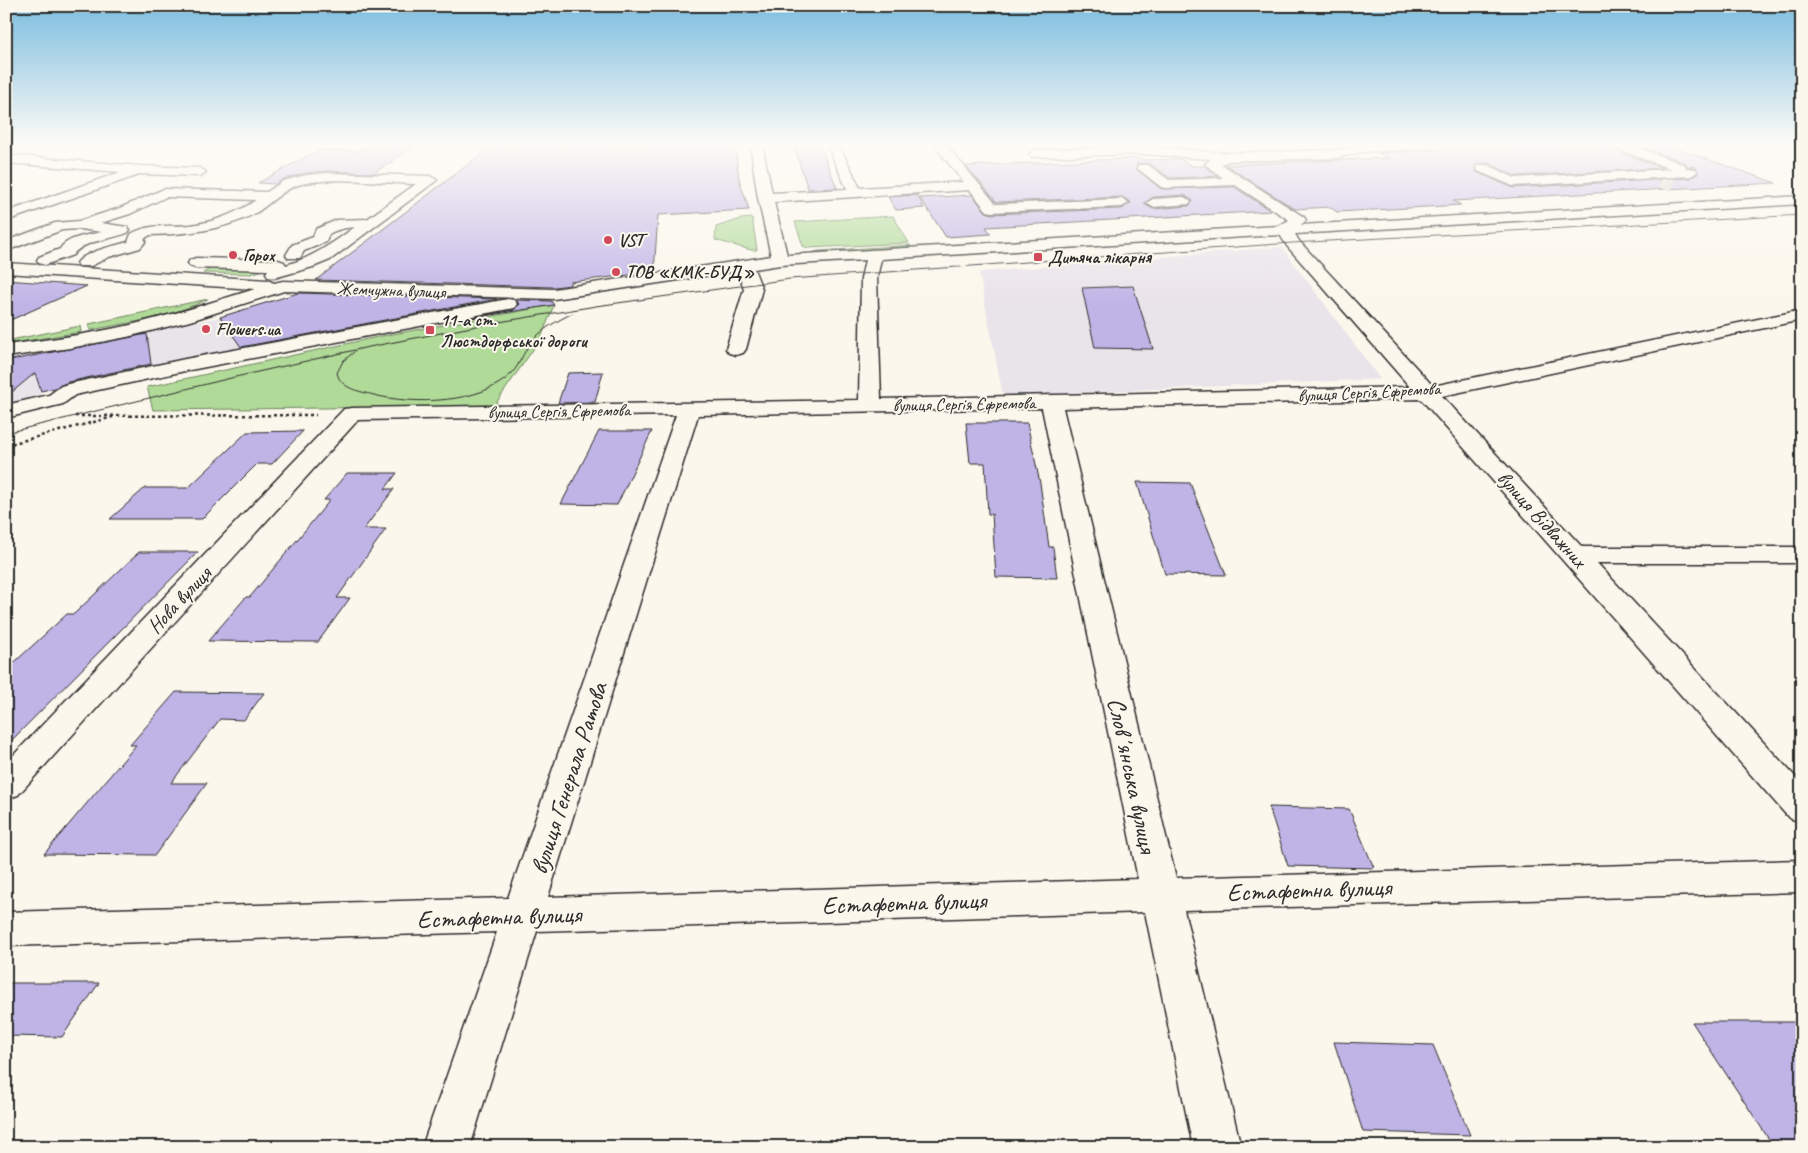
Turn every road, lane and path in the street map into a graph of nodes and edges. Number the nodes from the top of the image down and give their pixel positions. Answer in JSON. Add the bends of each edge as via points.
{"nodes":[{"id":1,"x":61,"y":198,"type":"edge"},
{"id":2,"x":155,"y":198,"type":"edge"},
{"id":3,"x":267,"y":198,"type":"edge"},
{"id":4,"x":385,"y":198,"type":"edge"},
{"id":5,"x":405,"y":198,"type":"edge"},
{"id":6,"x":765,"y":198,"type":"edge"},
{"id":7,"x":983,"y":198,"type":"edge"},
{"id":8,"x":1181,"y":198,"type":"edge"},
{"id":9,"x":1264,"y":198,"type":"edge"},
{"id":10,"x":1705,"y":198,"type":"tunnel mouth"},
{"id":11,"x":1802,"y":200,"type":"edge"},
{"id":12,"x":1152,"y":203,"type":"dead end"},
{"id":13,"x":1122,"y":204,"type":"dead end"},
{"id":14,"x":1723,"y":204,"type":"junction"},
{"id":15,"x":6,"y":217,"type":"edge"},
{"id":16,"x":347,"y":223,"type":"junction"},
{"id":17,"x":80,"y":224,"type":"junction"},
{"id":18,"x":369,"y":224,"type":"junction"},
{"id":19,"x":1285,"y":229,"type":"junction"},
{"id":20,"x":122,"y":230,"type":"junction"},
{"id":21,"x":147,"y":231,"type":"junction"},
{"id":22,"x":6,"y":246,"type":"edge"},
{"id":23,"x":874,"y":255,"type":"junction"},
{"id":24,"x":6,"y":257,"type":"edge"},
{"id":25,"x":45,"y":260,"type":"junction"},
{"id":26,"x":780,"y":260,"type":"junction"},
{"id":27,"x":85,"y":263,"type":"junction"},
{"id":28,"x":744,"y":265,"type":"junction"},
{"id":29,"x":6,"y":268,"type":"edge"},
{"id":30,"x":279,"y":275,"type":"junction"},
{"id":31,"x":82,"y":288,"type":"dead end"},
{"id":32,"x":145,"y":293,"type":"dead end"},
{"id":33,"x":554,"y":294,"type":"junction"},
{"id":34,"x":1802,"y":315,"type":"edge"},
{"id":35,"x":736,"y":349,"type":"dead end"},
{"id":36,"x":6,"y":351,"type":"edge"},
{"id":37,"x":1427,"y":393,"type":"junction"},
{"id":38,"x":62,"y":395,"type":"junction"},
{"id":39,"x":1051,"y":402,"type":"junction"},
{"id":40,"x":6,"y":404,"type":"edge"},
{"id":41,"x":870,"y":406,"type":"junction"},
{"id":42,"x":689,"y":409,"type":"junction"},
{"id":43,"x":6,"y":412,"type":"edge"},
{"id":44,"x":352,"y":414,"type":"junction"},
{"id":45,"x":118,"y":416,"type":"junction"},
{"id":46,"x":6,"y":445,"type":"edge"},
{"id":47,"x":1575,"y":555,"type":"junction"},
{"id":48,"x":1802,"y":555,"type":"edge"},
{"id":49,"x":6,"y":786,"type":"edge"},
{"id":50,"x":1802,"y":808,"type":"edge"},
{"id":51,"x":1802,"y":876,"type":"edge"},
{"id":52,"x":1159,"y":894,"type":"junction"},
{"id":53,"x":523,"y":916,"type":"junction"},
{"id":54,"x":6,"y":929,"type":"edge"},
{"id":55,"x":446,"y":1147,"type":"edge"},
{"id":56,"x":1217,"y":1147,"type":"edge"}],
"edges":[{"from":1,"to":15,"type":"street"},
{"from":2,"to":17,"type":"street","via":[[125,211]]},
{"from":3,"to":21,"type":"street","via":[[226,222],[192,229]]},
{"from":4,"to":16,"type":"street"},
{"from":5,"to":18,"type":"street"},
{"from":6,"to":26,"type":"street"},
{"from":7,"to":13,"type":"street","via":[[992,208]]},
{"from":8,"to":12,"type":"street","via":[[1184,201]]},
{"from":9,"to":19,"type":"street","via":[[1299,220]]},
{"from":10,"to":14,"type":"street"},
{"from":11,"to":14,"type":"street","name":"Жемчужна вулиця"},
{"from":14,"to":19,"type":"street","name":"Жемчужна вулиця"},
{"from":16,"to":18,"type":"street"},
{"from":16,"to":30,"type":"street","via":[[326,228],[321,232],[321,238],[298,248]]},
{"from":17,"to":20,"type":"street"},
{"from":17,"to":22,"type":"street","via":[[60,226]]},
{"from":18,"to":30,"type":"street","via":[[324,257]]},
{"from":19,"to":23,"type":"street","name":"Жемчужна вулиця"},
{"from":19,"to":37,"type":"street","name":"вулиця Відважних","via":[[1292,243]]},
{"from":20,"to":21,"type":"street"},
{"from":20,"to":25,"type":"street","via":[[81,242],[68,248],[67,252]]},
{"from":21,"to":27,"type":"street","via":[[136,237],[138,241],[134,245]]},
{"from":23,"to":26,"type":"street","name":"Жемчужна вулиця"},
{"from":23,"to":41,"type":"street","via":[[869,278]]},
{"from":24,"to":25,"type":"street"},
{"from":25,"to":27,"type":"street"},
{"from":26,"to":28,"type":"street","name":"Жемчужна вулиця"},
{"from":27,"to":30,"type":"street","via":[[160,262]]},
{"from":28,"to":33,"type":"street","name":"Жемчужна вулиця"},
{"from":28,"to":35,"type":"street","via":[[753,288]]},
{"from":29,"to":30,"type":"street"},
{"from":30,"to":33,"type":"street","name":"Жемчужна вулиця"},
{"from":30,"to":36,"type":"street","name":"Жемчужна вулиця","via":[[184,317],[70,342]]},
{"from":31,"to":32,"type":"street"},
{"from":33,"to":38,"type":"street"},
{"from":34,"to":37,"type":"street","name":"вулиця Сергія Єфремова"},
{"from":37,"to":39,"type":"street","name":"вулиця Сергія Єфремова"},
{"from":37,"to":47,"type":"street","name":"вулиця Відважних"},
{"from":38,"to":40,"type":"street"},
{"from":38,"to":43,"type":"street"},
{"from":38,"to":45,"type":"path","via":[[67,414]]},
{"from":39,"to":41,"type":"street","name":"вулиця Сергія Єфремова"},
{"from":39,"to":52,"type":"street","name":"Словʼянська вулиця"},
{"from":41,"to":42,"type":"street","name":"вулиця Сергія Єфремова"},
{"from":42,"to":44,"type":"street","name":"вулиця Сергія Єфремова"},
{"from":42,"to":53,"type":"street","name":"вулиця Генерала Ратова"},
{"from":44,"to":45,"type":"path"},
{"from":44,"to":49,"type":"street","name":"Нова вулиця"},
{"from":45,"to":46,"type":"path"},
{"from":47,"to":48,"type":"street"},
{"from":47,"to":50,"type":"street","name":"вулиця Відважних"},
{"from":51,"to":52,"type":"street","name":"Естафетна вулиця"},
{"from":52,"to":53,"type":"street","name":"Естафетна вулиця"},
{"from":52,"to":56,"type":"street","name":"Словʼянська вулиця"},
{"from":53,"to":54,"type":"street","name":"Естафетна вулиця"},
{"from":53,"to":55,"type":"street","name":"вулиця Генерала Ратова"}]}
